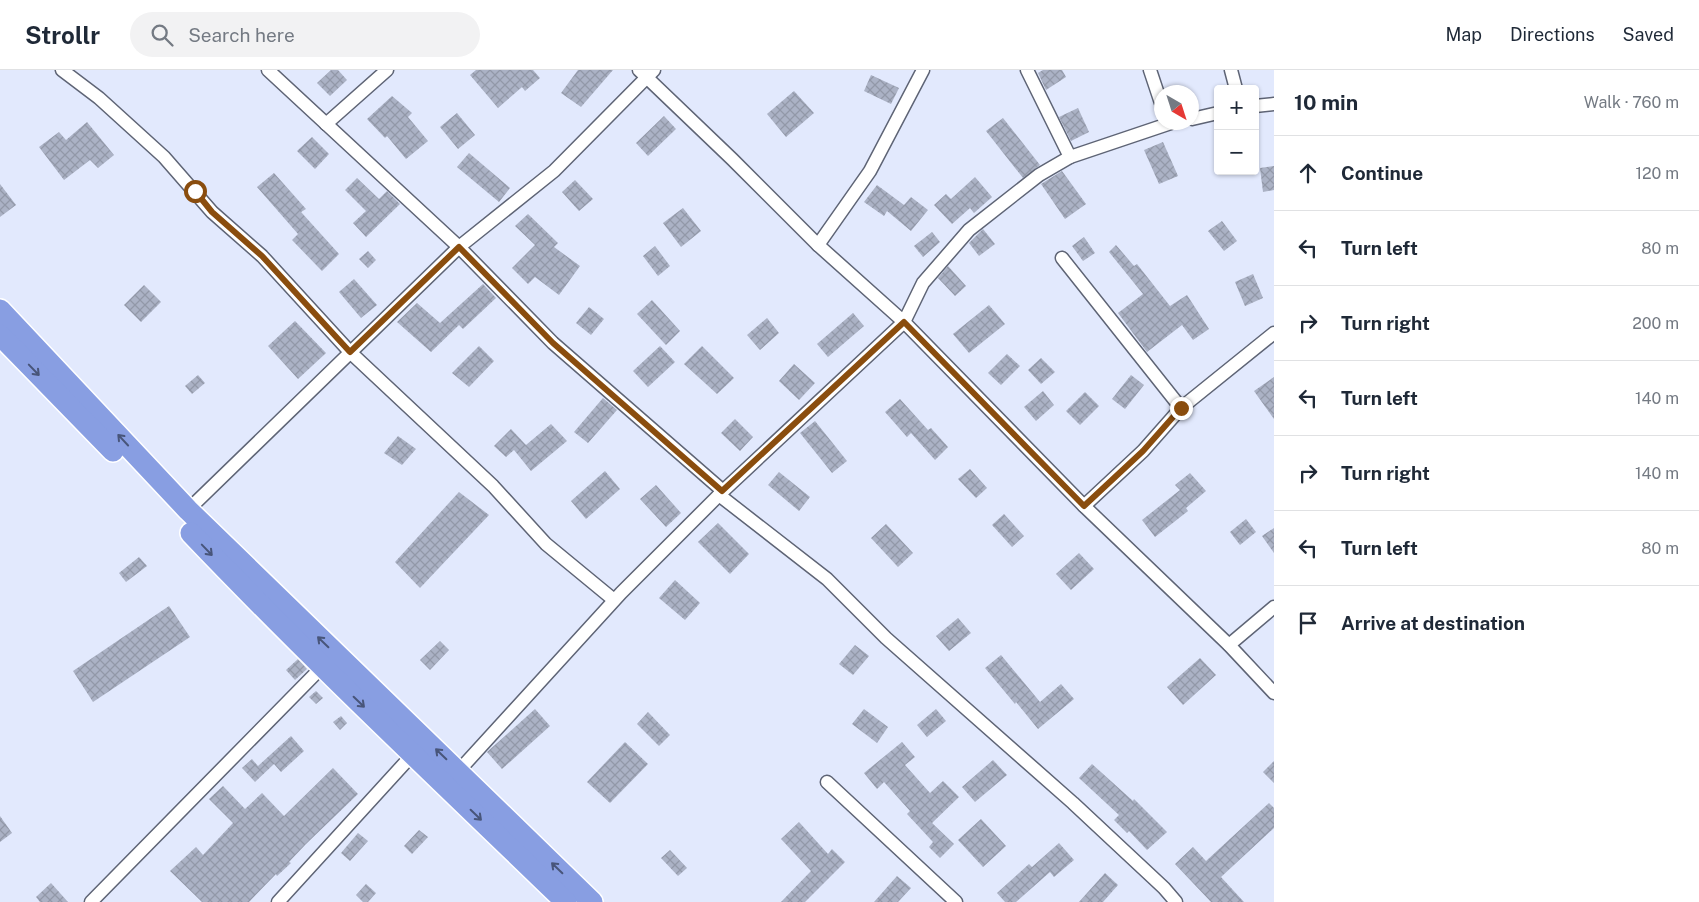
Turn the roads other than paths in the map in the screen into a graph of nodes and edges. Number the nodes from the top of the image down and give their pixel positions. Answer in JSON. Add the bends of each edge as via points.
{"nodes":[{"id":1,"x":62,"y":70,"type":"edge"},
{"id":2,"x":268,"y":70,"type":"edge"},
{"id":3,"x":387,"y":70,"type":"edge"},
{"id":4,"x":923,"y":70,"type":"edge"},
{"id":5,"x":1027,"y":70,"type":"edge"},
{"id":6,"x":1150,"y":70,"type":"edge"},
{"id":7,"x":1231,"y":70,"type":"edge"},
{"id":8,"x":646,"y":72,"type":"edge"},
{"id":9,"x":1155,"y":85,"type":"edge"},
{"id":10,"x":1235,"y":85,"type":"edge"},
{"id":11,"x":1274,"y":104,"type":"edge"},
{"id":12,"x":1259,"y":106,"type":"edge"},
{"id":13,"x":1214,"y":114,"type":"edge"},
{"id":14,"x":1199,"y":117,"type":"edge"},
{"id":15,"x":326,"y":124,"type":"junction"},
{"id":16,"x":1154,"y":128,"type":"edge"},
{"id":17,"x":1070,"y":156,"type":"junction"},
{"id":18,"x":818,"y":245,"type":"junction"},
{"id":19,"x":459,"y":247,"type":"junction"},
{"id":20,"x":1062,"y":258,"type":"dead end"},
{"id":21,"x":0,"y":310,"type":"edge"},
{"id":22,"x":904,"y":322,"type":"junction"},
{"id":23,"x":1274,"y":333,"type":"edge"},
{"id":24,"x":0,"y":335,"type":"edge"},
{"id":25,"x":350,"y":352,"type":"junction"},
{"id":26,"x":1181,"y":408,"type":"junction"},
{"id":27,"x":721,"y":493,"type":"junction"},
{"id":28,"x":1084,"y":506,"type":"junction"},
{"id":29,"x":188,"y":510,"type":"junction"},
{"id":30,"x":614,"y":600,"type":"junction"},
{"id":31,"x":1274,"y":607,"type":"edge"},
{"id":32,"x":1229,"y":645,"type":"junction"},
{"id":33,"x":322,"y":667,"type":"junction"},
{"id":34,"x":1274,"y":693,"type":"edge"},
{"id":35,"x":413,"y":754,"type":"junction"},
{"id":36,"x":452,"y":778,"type":"junction"},
{"id":37,"x":827,"y":782,"type":"dead end"},
{"id":38,"x":91,"y":902,"type":"edge"},
{"id":39,"x":278,"y":902,"type":"edge"},
{"id":40,"x":566,"y":902,"type":"edge"},
{"id":41,"x":592,"y":902,"type":"edge"},
{"id":42,"x":956,"y":902,"type":"edge"},
{"id":43,"x":1176,"y":902,"type":"edge"}],
"edges":[{"from":1,"to":25,"type":"street","via":[[99,98],[164,157],[212,212],[262,256]]},
{"from":2,"to":15,"type":"street"},
{"from":3,"to":15,"type":"street"},
{"from":4,"to":18,"type":"street","via":[[870,171]]},
{"from":5,"to":17,"type":"street"},
{"from":6,"to":9,"type":"street"},
{"from":7,"to":10,"type":"street"},
{"from":8,"to":18,"type":"street"},
{"from":8,"to":19,"type":"street","via":[[554,171]]},
{"from":11,"to":12,"type":"street"},
{"from":13,"to":14,"type":"street"},
{"from":15,"to":19,"type":"street"},
{"from":16,"to":17,"type":"street"},
{"from":17,"to":22,"type":"street","via":[[969,230],[923,283]]},
{"from":18,"to":22,"type":"street"},
{"from":19,"to":25,"type":"street"},
{"from":19,"to":27,"type":"street","via":[[553,343]]},
{"from":20,"to":26,"type":"street"},
{"from":29,"to":21,"type":"highway","one_way":true},
{"from":22,"to":27,"type":"street"},
{"from":22,"to":28,"type":"street"},
{"from":23,"to":26,"type":"street"},
{"from":24,"to":33,"type":"highway","one_way":true},
{"from":25,"to":29,"type":"street"},
{"from":25,"to":30,"type":"street","via":[[493,486],[546,544]]},
{"from":26,"to":28,"type":"street","via":[[1143,451]]},
{"from":27,"to":30,"type":"street"},
{"from":27,"to":43,"type":"street","via":[[827,579],[886,638],[1073,803]]},
{"from":28,"to":32,"type":"street"},
{"from":36,"to":29,"type":"highway","one_way":true},
{"from":30,"to":36,"type":"street"},
{"from":31,"to":32,"type":"street"},
{"from":32,"to":34,"type":"street"},
{"from":33,"to":35,"type":"highway","one_way":true},
{"from":33,"to":38,"type":"street"},
{"from":35,"to":36,"type":"highway"},
{"from":35,"to":39,"type":"street"},
{"from":36,"to":40,"type":"highway","one_way":true},
{"from":41,"to":36,"type":"highway","one_way":true},
{"from":37,"to":42,"type":"street"}]}
